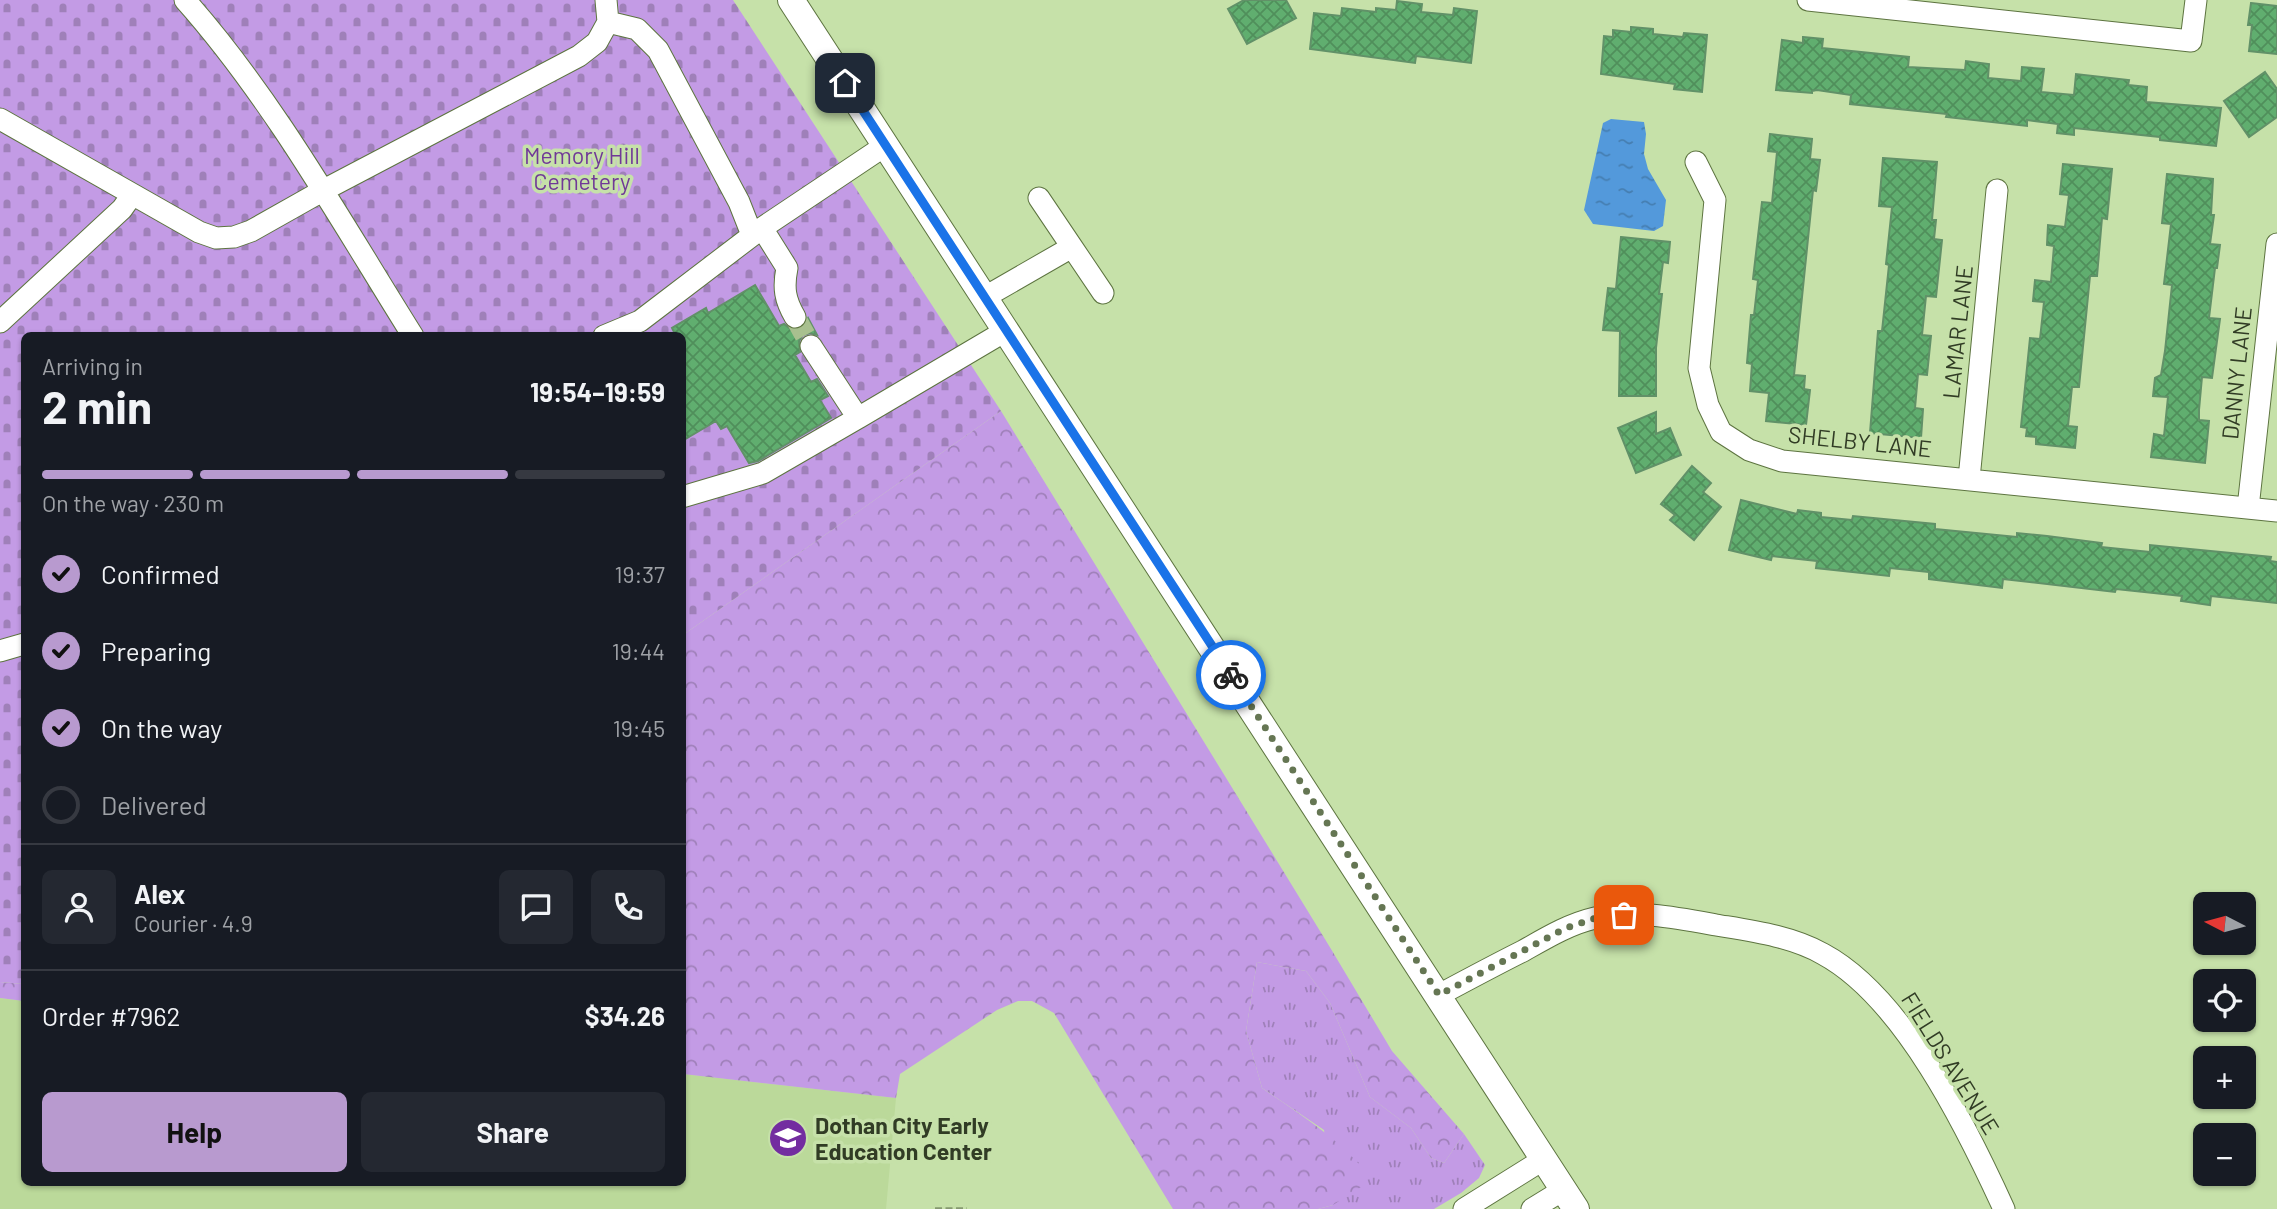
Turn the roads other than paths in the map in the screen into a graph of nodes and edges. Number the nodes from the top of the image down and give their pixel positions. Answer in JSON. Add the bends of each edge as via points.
{"nodes":[{"id":1,"x":185,"y":0,"type":"edge"},
{"id":2,"x":606,"y":0,"type":"edge"},
{"id":3,"x":791,"y":0,"type":"edge"},
{"id":4,"x":1808,"y":0,"type":"edge"},
{"id":5,"x":2196,"y":0,"type":"edge"},
{"id":6,"x":1955,"y":8,"type":"edge"},
{"id":7,"x":608,"y":22,"type":"junction"},
{"id":8,"x":0,"y":119,"type":"edge"},
{"id":9,"x":886,"y":145,"type":"junction"},
{"id":10,"x":1696,"y":162,"type":"dead end"},
{"id":11,"x":1997,"y":190,"type":"dead end"},
{"id":12,"x":321,"y":191,"type":"junction"},
{"id":13,"x":132,"y":195,"type":"junction"},
{"id":14,"x":1039,"y":198,"type":"dead end"},
{"id":15,"x":757,"y":231,"type":"junction"},
{"id":16,"x":2277,"y":244,"type":"edge"},
{"id":17,"x":1072,"y":247,"type":"junction"},
{"id":18,"x":1103,"y":293,"type":"dead end"},
{"id":19,"x":985,"y":297,"type":"junction"},
{"id":20,"x":795,"y":317,"type":"tunnel mouth"},
{"id":21,"x":0,"y":323,"type":"edge"},
{"id":22,"x":1007,"y":330,"type":"junction"},
{"id":23,"x":410,"y":332,"type":"edge"},
{"id":24,"x":613,"y":332,"type":"edge"},
{"id":25,"x":811,"y":346,"type":"tunnel mouth"},
{"id":26,"x":858,"y":418,"type":"junction"},
{"id":27,"x":1969,"y":479,"type":"junction"},
{"id":28,"x":686,"y":497,"type":"edge"},
{"id":29,"x":2248,"y":508,"type":"junction"},
{"id":30,"x":2277,"y":511,"type":"edge"},
{"id":31,"x":21,"y":645,"type":"edge"},
{"id":32,"x":0,"y":651,"type":"edge"},
{"id":33,"x":1439,"y":995,"type":"junction"},
{"id":34,"x":1544,"y":1159,"type":"junction"},
{"id":35,"x":1569,"y":1199,"type":"edge"},
{"id":36,"x":1464,"y":1209,"type":"edge"},
{"id":37,"x":1532,"y":1209,"type":"edge"},
{"id":38,"x":2004,"y":1209,"type":"edge"}],
"edges":[{"from":1,"to":12,"type":"street","via":[[254,87]]},
{"from":2,"to":7,"type":"street"},
{"from":3,"to":9,"type":"main road"},
{"from":4,"to":6,"type":"street"},
{"from":5,"to":6,"type":"street","via":[[2191,41]]},
{"from":7,"to":12,"type":"street","via":[[597,42],[579,57]]},
{"from":7,"to":15,"type":"street","via":[[637,29],[658,50]]},
{"from":8,"to":13,"type":"street"},
{"from":9,"to":15,"type":"street"},
{"from":9,"to":19,"type":"main road"},
{"from":10,"to":27,"type":"street","name":"SHELBY LANE","via":[[1715,200],[1699,368],[1708,405],[1721,432],[1749,450],[1782,461]]},
{"from":11,"to":27,"type":"street","name":"LAMAR LANE"},
{"from":12,"to":13,"type":"street","via":[[251,231],[216,238]]},
{"from":12,"to":23,"type":"street"},
{"from":13,"to":21,"type":"street"},
{"from":14,"to":17,"type":"street"},
{"from":15,"to":20,"type":"street","via":[[787,268],[784,285]]},
{"from":15,"to":24,"type":"street","via":[[639,321]]},
{"from":16,"to":29,"type":"street","name":"DANNY LANE"},
{"from":17,"to":18,"type":"street"},
{"from":17,"to":19,"type":"street"},
{"from":19,"to":22,"type":"main road"},
{"from":22,"to":26,"type":"street"},
{"from":22,"to":33,"type":"main road"},
{"from":25,"to":26,"type":"street"},
{"from":26,"to":28,"type":"street","via":[[763,473]]},
{"from":27,"to":29,"type":"street","name":"SHELBY LANE"},
{"from":29,"to":30,"type":"street","name":"SHELBY LANE"},
{"from":31,"to":32,"type":"street"},
{"from":33,"to":34,"type":"main road"},
{"from":33,"to":38,"type":"street","name":"FIELDS AVENUE","via":[[1566,928],[1596,918],[1679,918],[1795,942],[1851,972],[1904,1029],[1962,1123]]},
{"from":34,"to":35,"type":"main road"},
{"from":34,"to":36,"type":"street"},
{"from":35,"to":37,"type":"street"}]}
